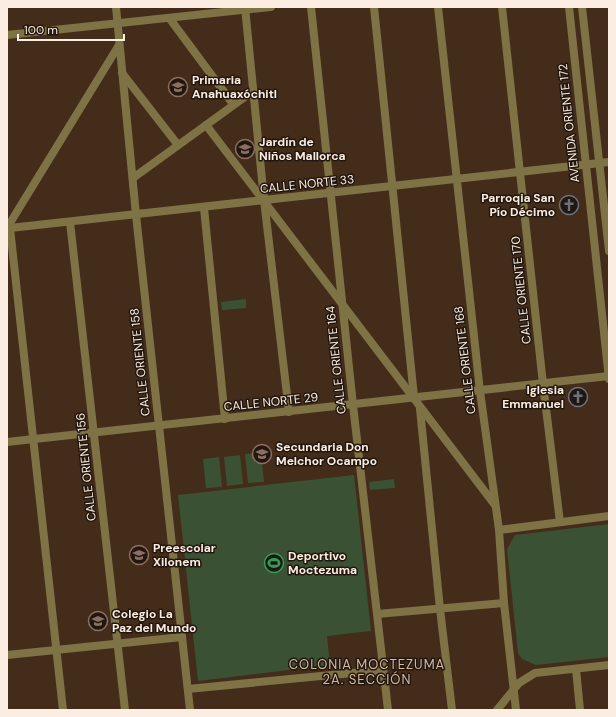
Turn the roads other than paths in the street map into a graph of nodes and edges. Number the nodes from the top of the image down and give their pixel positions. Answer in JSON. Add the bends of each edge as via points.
{"nodes":[{"id":1,"x":271,"y":7,"type":"edge"},
{"id":2,"x":311,"y":7,"type":"edge"},
{"id":3,"x":374,"y":7,"type":"edge"},
{"id":4,"x":438,"y":7,"type":"edge"},
{"id":5,"x":502,"y":7,"type":"edge"},
{"id":6,"x":569,"y":7,"type":"edge"},
{"id":7,"x":582,"y":7,"type":"edge"},
{"id":8,"x":115,"y":8,"type":"edge"},
{"id":9,"x":245,"y":9,"type":"edge"},
{"id":10,"x":170,"y":19,"type":"junction"},
{"id":11,"x":117,"y":24,"type":"junction"},
{"id":12,"x":8,"y":36,"type":"edge"},
{"id":13,"x":119,"y":45,"type":"junction"},
{"id":14,"x":121,"y":73,"type":"junction"},
{"id":15,"x":253,"y":91,"type":"junction"},
{"id":16,"x":233,"y":104,"type":"junction"},
{"id":17,"x":206,"y":125,"type":"junction"},
{"id":18,"x":178,"y":145,"type":"junction"},
{"id":19,"x":609,"y":162,"type":"edge"},
{"id":20,"x":600,"y":163,"type":"junction"},
{"id":21,"x":586,"y":165,"type":"junction"},
{"id":22,"x":521,"y":173,"type":"junction"},
{"id":23,"x":133,"y":178,"type":"junction"},
{"id":24,"x":456,"y":180,"type":"junction"},
{"id":25,"x":393,"y":187,"type":"junction"},
{"id":26,"x":330,"y":193,"type":"junction"},
{"id":27,"x":264,"y":200,"type":"junction"},
{"id":28,"x":204,"y":208,"type":"junction"},
{"id":29,"x":136,"y":215,"type":"junction"},
{"id":30,"x":70,"y":222,"type":"junction"},
{"id":31,"x":8,"y":227,"type":"edge"},
{"id":32,"x":609,"y":251,"type":"edge"},
{"id":33,"x":343,"y":306,"type":"junction"},
{"id":34,"x":609,"y":377,"type":"edge"},
{"id":35,"x":543,"y":384,"type":"junction"},
{"id":36,"x":480,"y":391,"type":"junction"},
{"id":37,"x":414,"y":398,"type":"junction"},
{"id":38,"x":353,"y":405,"type":"junction"},
{"id":39,"x":420,"y":407,"type":"junction"},
{"id":40,"x":289,"y":412,"type":"junction"},
{"id":41,"x":225,"y":419,"type":"junction"},
{"id":42,"x":160,"y":426,"type":"junction"},
{"id":43,"x":94,"y":433,"type":"junction"},
{"id":44,"x":34,"y":440,"type":"junction"},
{"id":45,"x":7,"y":442,"type":"edge"},
{"id":46,"x":496,"y":507,"type":"junction"},
{"id":47,"x":609,"y":516,"type":"edge"},
{"id":48,"x":560,"y":522,"type":"junction"},
{"id":49,"x":499,"y":530,"type":"junction"},
{"id":50,"x":504,"y":603,"type":"junction"},
{"id":51,"x":440,"y":609,"type":"junction"},
{"id":52,"x":377,"y":614,"type":"junction"},
{"id":53,"x":182,"y":637,"type":"junction"},
{"id":54,"x":118,"y":644,"type":"junction"},
{"id":55,"x":56,"y":650,"type":"junction"},
{"id":56,"x":7,"y":655,"type":"edge"},
{"id":57,"x":609,"y":665,"type":"edge"},
{"id":58,"x":576,"y":669,"type":"junction"},
{"id":59,"x":383,"y":670,"type":"junction"},
{"id":60,"x":188,"y":689,"type":"junction"},
{"id":61,"x":514,"y":689,"type":"junction"},
{"id":62,"x":62,"y":710,"type":"edge"},
{"id":63,"x":125,"y":710,"type":"edge"},
{"id":64,"x":190,"y":710,"type":"edge"},
{"id":65,"x":388,"y":710,"type":"edge"},
{"id":66,"x":452,"y":710,"type":"edge"},
{"id":67,"x":496,"y":710,"type":"edge"},
{"id":68,"x":516,"y":710,"type":"edge"},
{"id":69,"x":580,"y":710,"type":"edge"}],
"edges":[{"from":1,"to":9,"type":"street"},
{"from":2,"to":26,"type":"street","name":"CALLE ORIENTE 164"},
{"from":3,"to":25,"type":"street"},
{"from":4,"to":24,"type":"street","name":"CALLE ORIENTE 168"},
{"from":5,"to":22,"type":"street","name":"CALLE ORIENTE 170"},
{"from":6,"to":21,"type":"street","name":"AVENIDA ORIENTE 172"},
{"from":7,"to":20,"type":"street"},
{"from":8,"to":11,"type":"street","name":"CALLE ORIENTE 158"},
{"from":9,"to":10,"type":"street"},
{"from":9,"to":15,"type":"street"},
{"from":10,"to":11,"type":"street"},
{"from":10,"to":16,"type":"street"},
{"from":11,"to":12,"type":"street"},
{"from":11,"to":13,"type":"street","name":"CALLE ORIENTE 158"},
{"from":13,"to":14,"type":"street","name":"CALLE ORIENTE 158"},
{"from":13,"to":31,"type":"street"},
{"from":14,"to":18,"type":"street"},
{"from":14,"to":23,"type":"street","name":"CALLE ORIENTE 158"},
{"from":15,"to":16,"type":"street"},
{"from":15,"to":27,"type":"street"},
{"from":16,"to":17,"type":"street"},
{"from":17,"to":18,"type":"street"},
{"from":17,"to":27,"type":"street"},
{"from":18,"to":23,"type":"street"},
{"from":19,"to":20,"type":"street","name":"CALLE NORTE 33"},
{"from":20,"to":21,"type":"street","name":"CALLE NORTE 33"},
{"from":20,"to":32,"type":"street"},
{"from":21,"to":22,"type":"street","name":"CALLE NORTE 33"},
{"from":21,"to":34,"type":"street","name":"AVENIDA ORIENTE 172"},
{"from":22,"to":24,"type":"street","name":"CALLE NORTE 33"},
{"from":22,"to":35,"type":"street","name":"CALLE ORIENTE 170"},
{"from":23,"to":29,"type":"street","name":"CALLE ORIENTE 158"},
{"from":24,"to":25,"type":"street","name":"CALLE NORTE 33"},
{"from":24,"to":36,"type":"street","name":"CALLE ORIENTE 168"},
{"from":25,"to":26,"type":"street","name":"CALLE NORTE 33"},
{"from":25,"to":37,"type":"street"},
{"from":26,"to":27,"type":"street","name":"CALLE NORTE 33"},
{"from":26,"to":33,"type":"street","name":"CALLE ORIENTE 164"},
{"from":27,"to":28,"type":"street","name":"CALLE NORTE 33"},
{"from":27,"to":33,"type":"street"},
{"from":27,"to":40,"type":"street"},
{"from":28,"to":29,"type":"street","name":"CALLE NORTE 33"},
{"from":28,"to":41,"type":"street"},
{"from":29,"to":30,"type":"street","name":"CALLE NORTE 33"},
{"from":29,"to":42,"type":"street","name":"CALLE ORIENTE 158"},
{"from":30,"to":31,"type":"street","name":"CALLE NORTE 33"},
{"from":30,"to":43,"type":"street","name":"CALLE ORIENTE 156"},
{"from":31,"to":44,"type":"street"},
{"from":33,"to":37,"type":"street"},
{"from":33,"to":38,"type":"street","name":"CALLE ORIENTE 164"},
{"from":34,"to":35,"type":"street","name":"CALLE NORTE 29"},
{"from":35,"to":36,"type":"street","name":"CALLE NORTE 29"},
{"from":35,"to":48,"type":"street","name":"CALLE ORIENTE 170"},
{"from":36,"to":37,"type":"street","name":"CALLE NORTE 29"},
{"from":36,"to":46,"type":"street","name":"CALLE ORIENTE 168"},
{"from":37,"to":38,"type":"street","name":"CALLE NORTE 29"},
{"from":37,"to":39,"type":"street"},
{"from":38,"to":40,"type":"street","name":"CALLE NORTE 29"},
{"from":38,"to":52,"type":"street","name":"CALLE ORIENTE 164"},
{"from":39,"to":46,"type":"street"},
{"from":39,"to":51,"type":"street"},
{"from":40,"to":41,"type":"street","name":"CALLE NORTE 29"},
{"from":41,"to":42,"type":"street","name":"CALLE NORTE 29"},
{"from":42,"to":43,"type":"street","name":"CALLE NORTE 29"},
{"from":42,"to":53,"type":"street","name":"CALLE ORIENTE 158"},
{"from":43,"to":44,"type":"street","name":"CALLE NORTE 29"},
{"from":43,"to":54,"type":"street","name":"CALLE ORIENTE 156"},
{"from":44,"to":45,"type":"street","name":"CALLE NORTE 29"},
{"from":44,"to":55,"type":"street"},
{"from":46,"to":49,"type":"street","name":"CALLE ORIENTE 168"},
{"from":47,"to":48,"type":"street"},
{"from":48,"to":49,"type":"street"},
{"from":49,"to":50,"type":"street","name":"CALLE ORIENTE 168"},
{"from":50,"to":51,"type":"street"},
{"from":50,"to":61,"type":"street","name":"CALLE ORIENTE 168"},
{"from":51,"to":52,"type":"street"},
{"from":51,"to":66,"type":"street"},
{"from":52,"to":59,"type":"street","name":"CALLE ORIENTE 164"},
{"from":53,"to":54,"type":"street"},
{"from":53,"to":60,"type":"street","name":"CALLE ORIENTE 158"},
{"from":54,"to":55,"type":"street"},
{"from":54,"to":63,"type":"street","name":"CALLE ORIENTE 156"},
{"from":55,"to":56,"type":"street"},
{"from":55,"to":62,"type":"street"},
{"from":57,"to":58,"type":"street"},
{"from":58,"to":61,"type":"street","via":[[535,673],[525,678]]},
{"from":58,"to":69,"type":"street"},
{"from":59,"to":60,"type":"street"},
{"from":59,"to":65,"type":"street","name":"CALLE ORIENTE 164"},
{"from":60,"to":64,"type":"street","name":"CALLE ORIENTE 158"},
{"from":61,"to":67,"type":"street"},
{"from":61,"to":68,"type":"street","name":"CALLE ORIENTE 168"}]}
